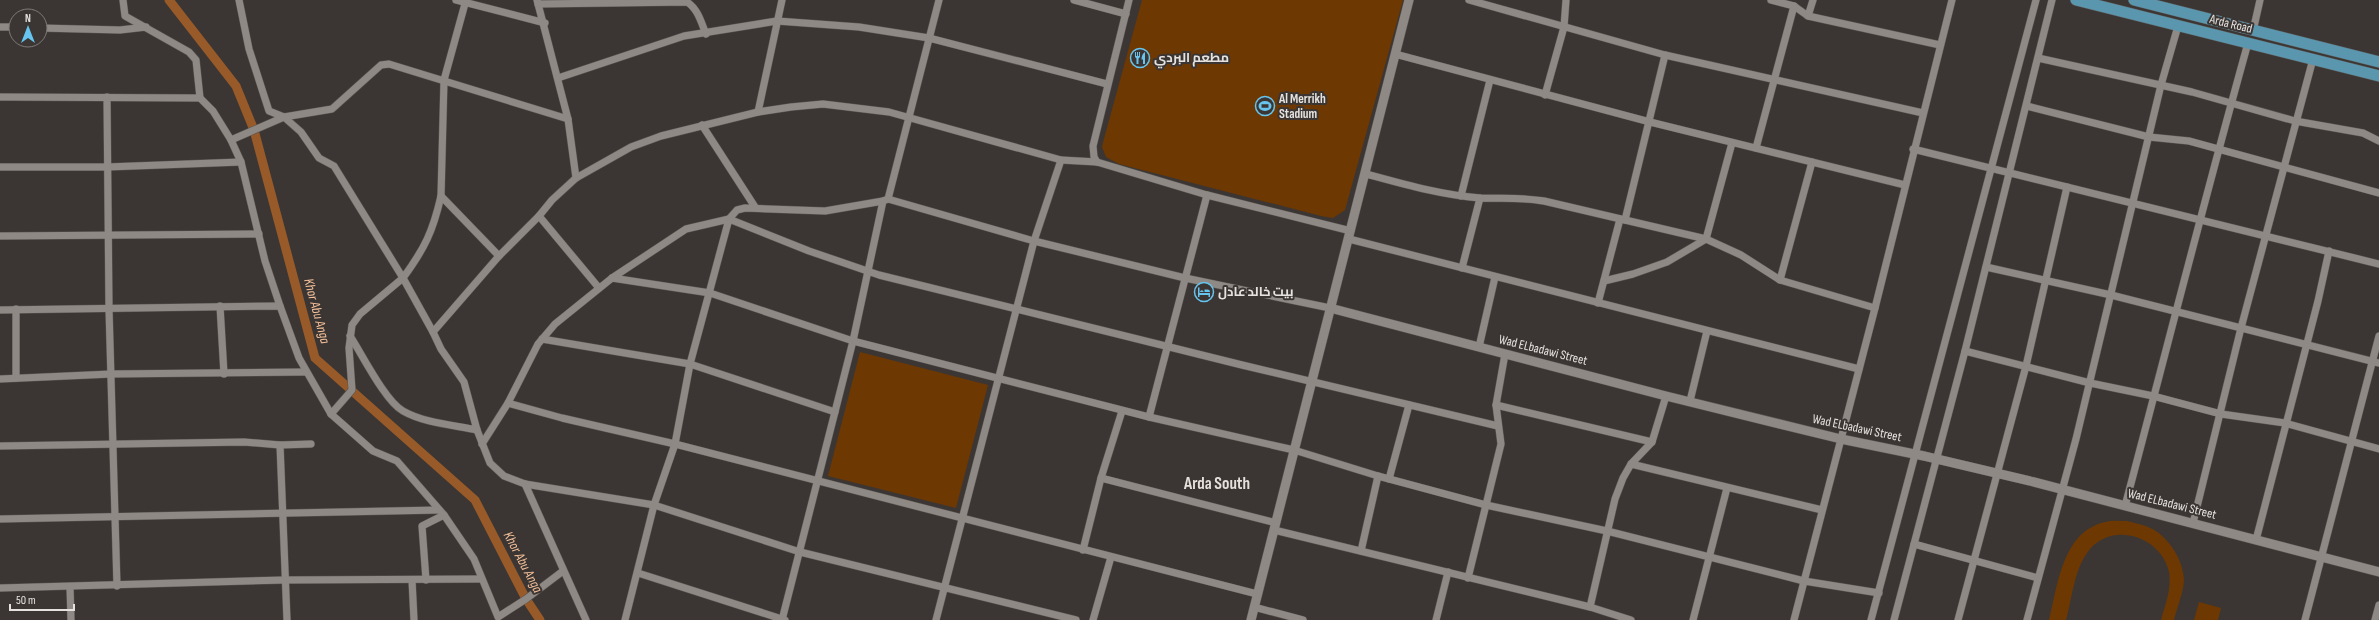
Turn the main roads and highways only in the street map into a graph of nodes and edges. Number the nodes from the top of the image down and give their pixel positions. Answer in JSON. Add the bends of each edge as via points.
{"nodes":[{"id":1,"x":2076,"y":0,"type":"edge"},
{"id":2,"x":2134,"y":0,"type":"edge"},
{"id":3,"x":2379,"y":62,"type":"edge"},
{"id":4,"x":2379,"y":76,"type":"edge"}],
"edges":[{"from":1,"to":4,"type":"main road","name":"Arda Road"},
{"from":2,"to":3,"type":"main road","name":"Arda Road"}]}
